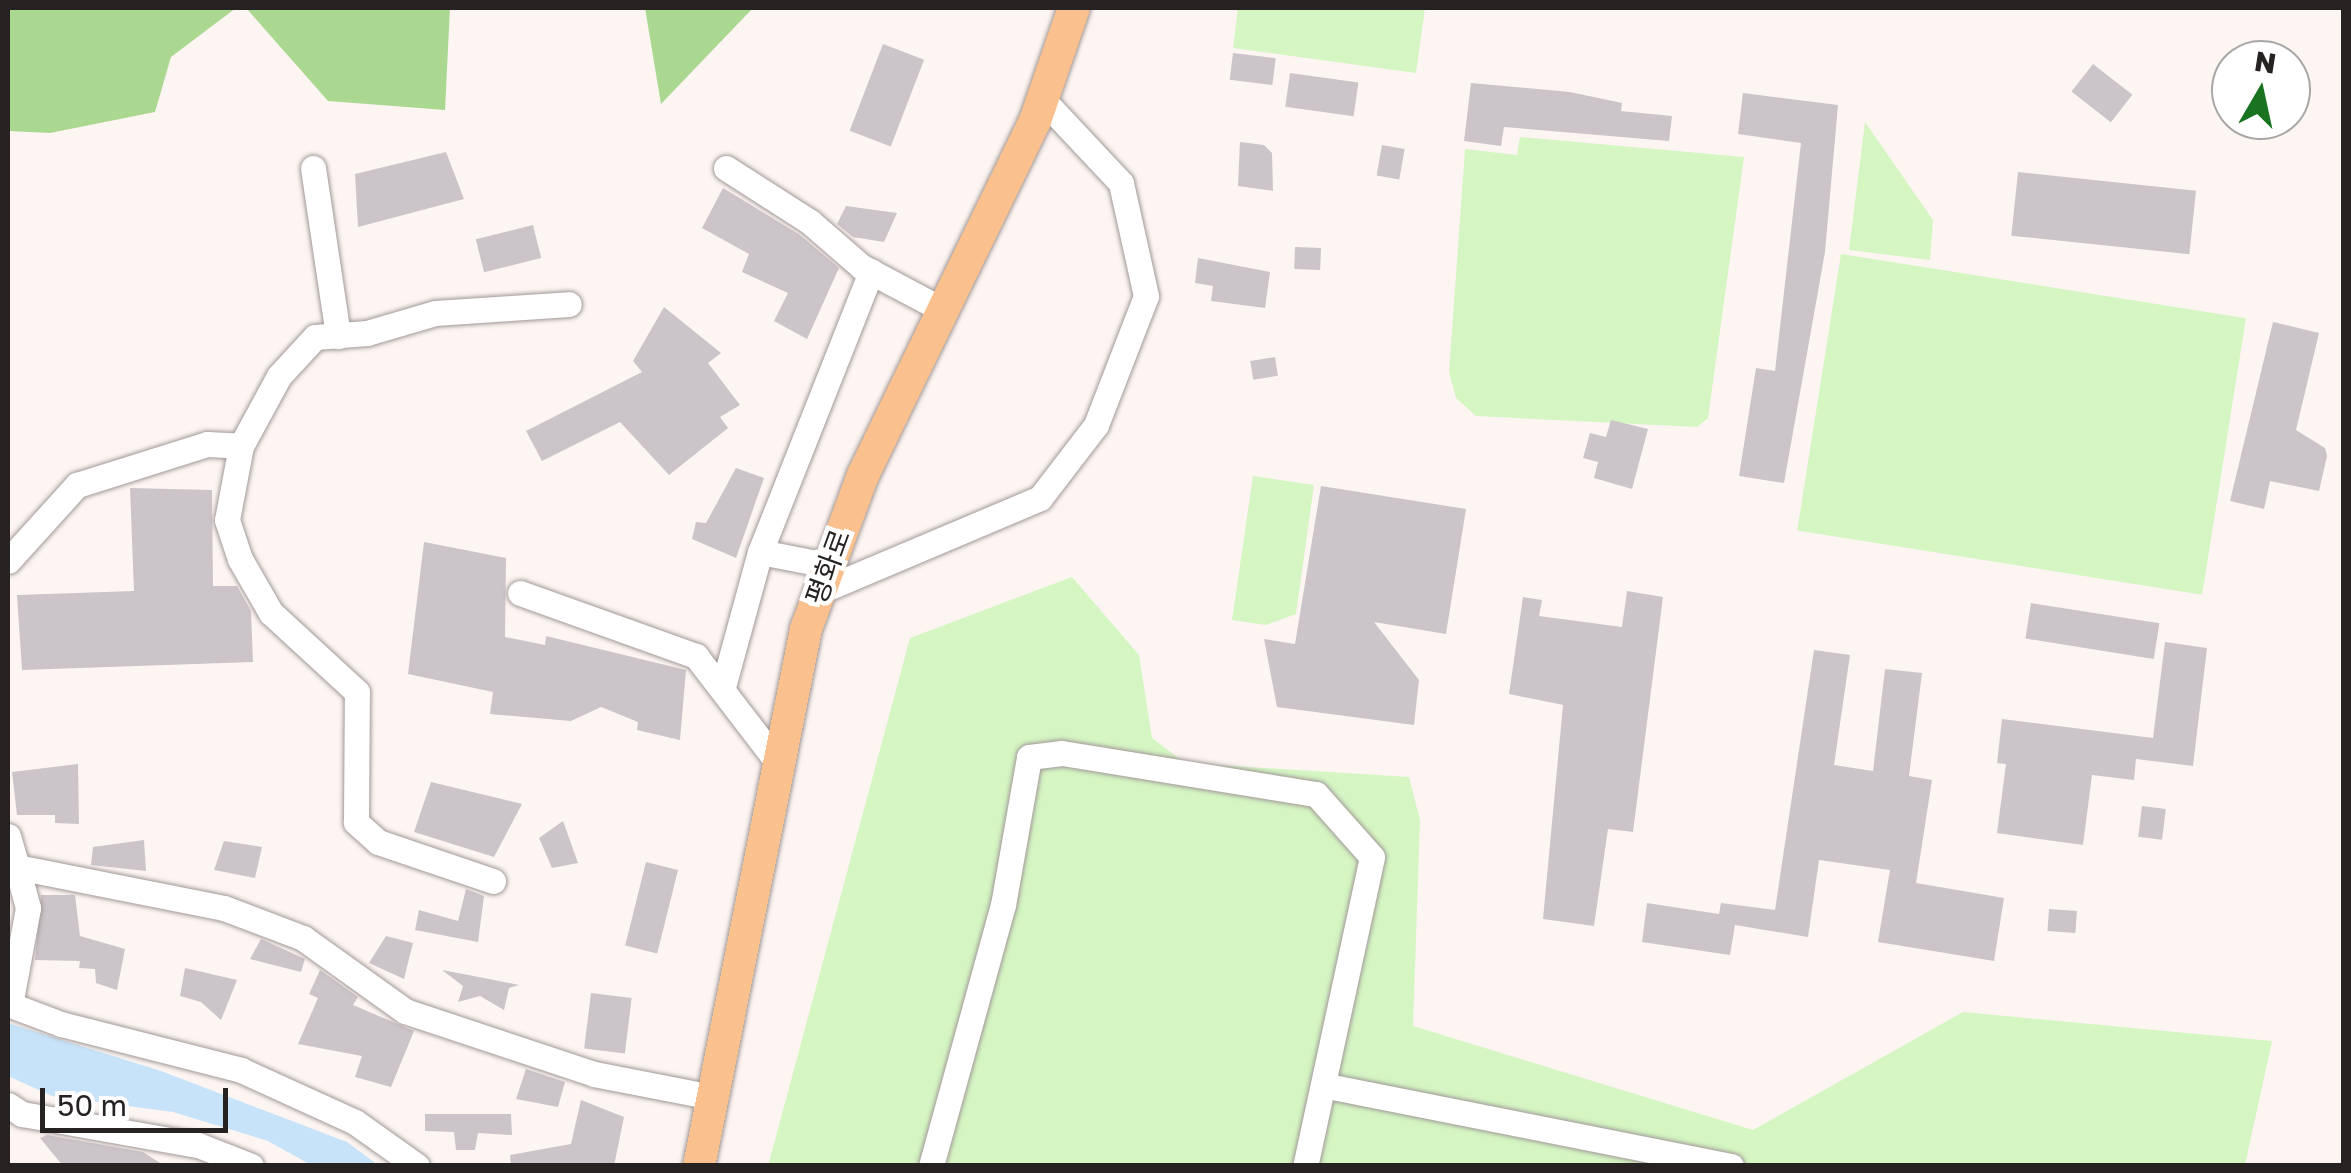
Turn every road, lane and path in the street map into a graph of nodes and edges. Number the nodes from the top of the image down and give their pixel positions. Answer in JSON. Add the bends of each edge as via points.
{"nodes":[{"id":1,"x":1074,"y":8,"type":"edge"},
{"id":2,"x":1043,"y":100,"type":"junction"},
{"id":3,"x":313,"y":168,"type":"dead end"},
{"id":4,"x":726,"y":168,"type":"dead end"},
{"id":5,"x":871,"y":272,"type":"junction"},
{"id":6,"x":569,"y":304,"type":"dead end"},
{"id":7,"x":943,"y":310,"type":"junction"},
{"id":8,"x":338,"y":336,"type":"junction"},
{"id":9,"x":241,"y":446,"type":"junction"},
{"id":10,"x":760,"y":552,"type":"junction"},
{"id":11,"x":8,"y":561,"type":"edge"},
{"id":12,"x":822,"y":578,"type":"junction"},
{"id":13,"x":520,"y":594,"type":"dead end"},
{"id":14,"x":723,"y":687,"type":"junction"},
{"id":15,"x":775,"y":758,"type":"junction"},
{"id":16,"x":8,"y":836,"type":"edge"},
{"id":17,"x":17,"y":867,"type":"junction"},
{"id":18,"x":493,"y":881,"type":"dead end"},
{"id":19,"x":9,"y":1004,"type":"edge"},
{"id":20,"x":1327,"y":1086,"type":"junction"},
{"id":21,"x":712,"y":1098,"type":"junction"},
{"id":22,"x":8,"y":1105,"type":"edge"},
{"id":23,"x":250,"y":1166,"type":"edge"},
{"id":24,"x":417,"y":1166,"type":"edge"},
{"id":25,"x":699,"y":1166,"type":"edge"},
{"id":26,"x":931,"y":1166,"type":"edge"},
{"id":27,"x":1305,"y":1166,"type":"edge"},
{"id":28,"x":1731,"y":1166,"type":"edge"}],
"edges":[{"from":1,"to":2,"type":"main road","name":"평화로"},
{"from":2,"to":7,"type":"main road","name":"평화로"},
{"from":2,"to":12,"type":"street","via":[[1121,182],[1146,296],[1096,426],[1040,498]]},
{"from":3,"to":8,"type":"street"},
{"from":4,"to":5,"type":"street"},
{"from":5,"to":7,"type":"street"},
{"from":5,"to":10,"type":"street"},
{"from":6,"to":8,"type":"street","via":[[434,313]]},
{"from":7,"to":12,"type":"main road","name":"평화로"},
{"from":8,"to":9,"type":"street","via":[[315,337],[280,376]]},
{"from":9,"to":11,"type":"street","via":[[207,444],[77,485]]},
{"from":9,"to":18,"type":"street","via":[[227,520],[240,559],[271,613],[357,692],[356,822],[378,842]]},
{"from":10,"to":12,"type":"street"},
{"from":10,"to":14,"type":"street"},
{"from":12,"to":15,"type":"main road","name":"평화로"},
{"from":13,"to":14,"type":"street","via":[[696,656]]},
{"from":14,"to":15,"type":"street"},
{"from":15,"to":21,"type":"main road","name":"평화로"},
{"from":16,"to":17,"type":"street"},
{"from":17,"to":19,"type":"street","via":[[28,908]]},
{"from":17,"to":21,"type":"street","via":[[224,908],[303,938],[405,1011],[594,1074]]},
{"from":19,"to":24,"type":"street","via":[[61,1024],[242,1070],[355,1122]]},
{"from":20,"to":26,"type":"street","via":[[1372,857],[1316,794],[1062,754],[1029,757],[1003,904]]},
{"from":20,"to":27,"type":"street"},
{"from":20,"to":28,"type":"street"},
{"from":21,"to":25,"type":"main road","name":"평화로"},
{"from":22,"to":23,"type":"street","via":[[22,1114],[198,1145]]}]}
